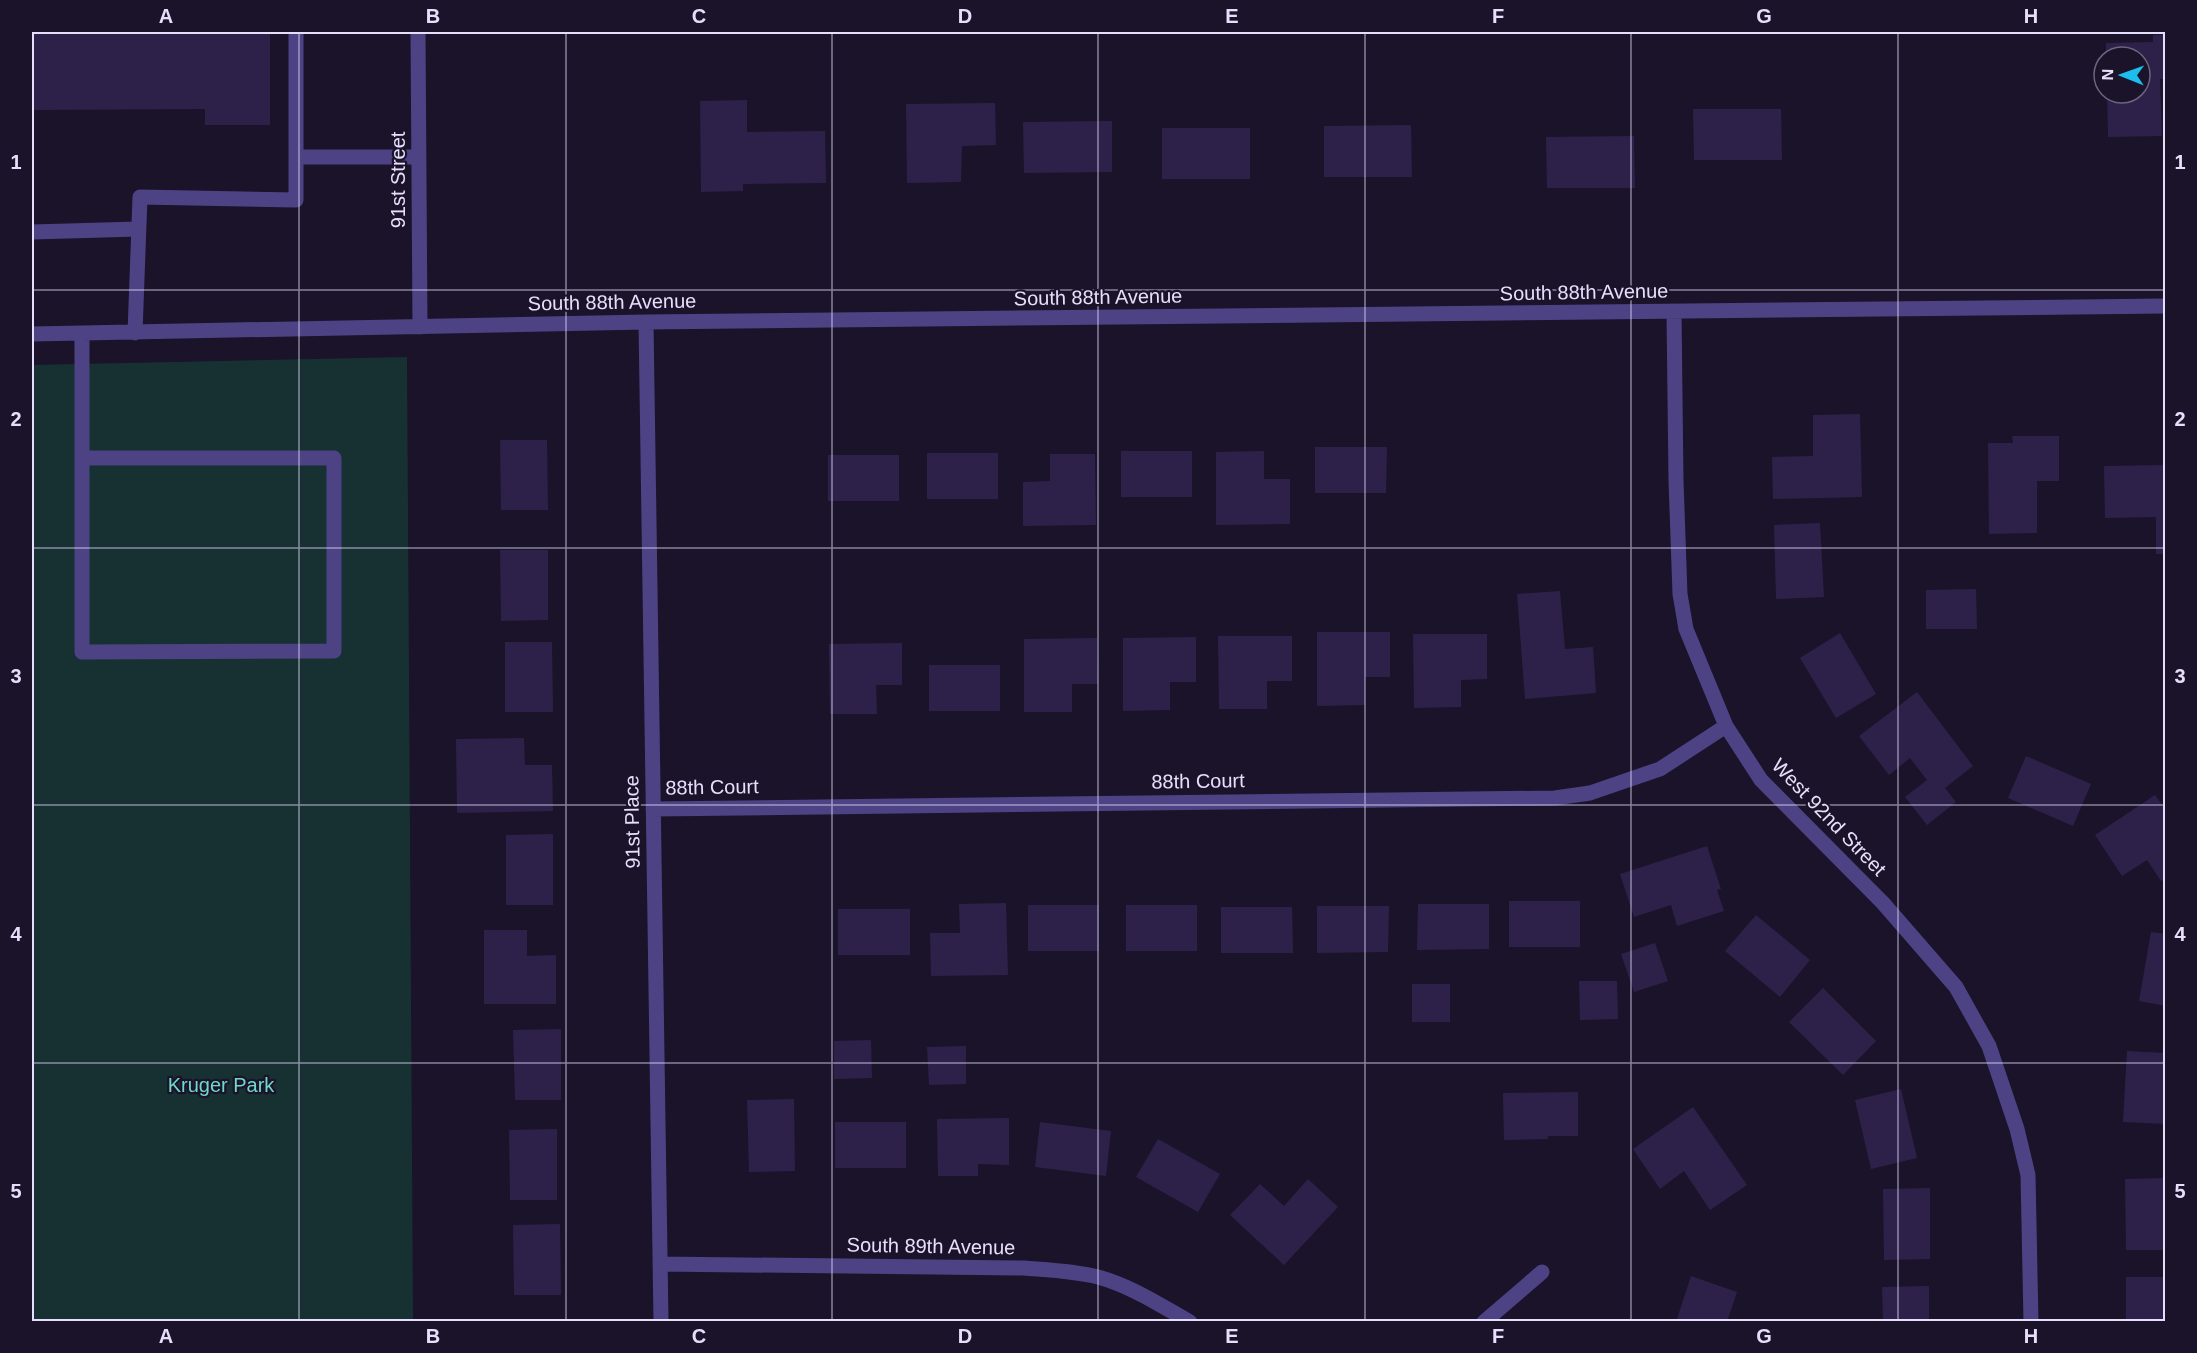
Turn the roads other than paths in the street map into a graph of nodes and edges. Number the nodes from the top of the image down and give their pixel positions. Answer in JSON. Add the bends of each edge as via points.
{"nodes":[{"id":1,"x":296,"y":32,"type":"edge"},
{"id":2,"x":418,"y":32,"type":"edge"},
{"id":3,"x":297,"y":157,"type":"junction"},
{"id":4,"x":419,"y":157,"type":"junction"},
{"id":5,"x":139,"y":229,"type":"junction"},
{"id":6,"x":32,"y":232,"type":"edge"},
{"id":7,"x":2166,"y":306,"type":"edge"},
{"id":8,"x":1674,"y":312,"type":"junction"},
{"id":9,"x":646,"y":322,"type":"junction"},
{"id":10,"x":420,"y":327,"type":"junction"},
{"id":11,"x":135,"y":333,"type":"junction"},
{"id":12,"x":32,"y":334,"type":"edge"},
{"id":13,"x":82,"y":334,"type":"junction"},
{"id":14,"x":82,"y":458,"type":"junction"},
{"id":15,"x":1726,"y":726,"type":"junction"},
{"id":16,"x":653,"y":809,"type":"junction"},
{"id":17,"x":660,"y":1264,"type":"junction"},
{"id":18,"x":1542,"y":1272,"type":"dead end"},
{"id":19,"x":661,"y":1322,"type":"edge"},
{"id":20,"x":1190,"y":1322,"type":"edge"},
{"id":21,"x":1485,"y":1322,"type":"edge"},
{"id":22,"x":2031,"y":1322,"type":"edge"}],
"edges":[{"from":1,"to":3,"type":"street"},
{"from":2,"to":4,"type":"street","name":"91st Street"},
{"from":3,"to":4,"type":"street"},
{"from":3,"to":5,"type":"street","via":[[296,200],[140,197]]},
{"from":4,"to":10,"type":"street","name":"91st Street"},
{"from":5,"to":6,"type":"street"},
{"from":5,"to":11,"type":"street"},
{"from":7,"to":8,"type":"street","name":"South 88th Avenue"},
{"from":8,"to":9,"type":"street","name":"South 88th Avenue"},
{"from":8,"to":15,"type":"street","name":"West 92nd Street","via":[[1680,594],[1686,629]]},
{"from":9,"to":10,"type":"street","name":"South 88th Avenue"},
{"from":9,"to":16,"type":"street","name":"91st Place"},
{"from":10,"to":11,"type":"street","name":"South 88th Avenue"},
{"from":11,"to":13,"type":"street","name":"South 88th Avenue"},
{"from":12,"to":13,"type":"street","name":"South 88th Avenue"},
{"from":13,"to":14,"type":"street"},
{"from":14,"to":14,"type":"street","via":[[334,458],[334,651],[82,651]]},
{"from":15,"to":16,"type":"street","name":"88th Court","via":[[1660,769],[1590,793],[1556,798]]},
{"from":15,"to":22,"type":"street","name":"West 92nd Street","via":[[1761,780],[1883,903],[1956,987],[1989,1046],[2028,1175]]},
{"from":16,"to":17,"type":"street","name":"91st Place"},
{"from":17,"to":19,"type":"street","name":"91st Place"},
{"from":17,"to":20,"type":"street","name":"South 89th Avenue","via":[[1060,1271],[1098,1277],[1141,1294]]},
{"from":18,"to":21,"type":"street"}]}
